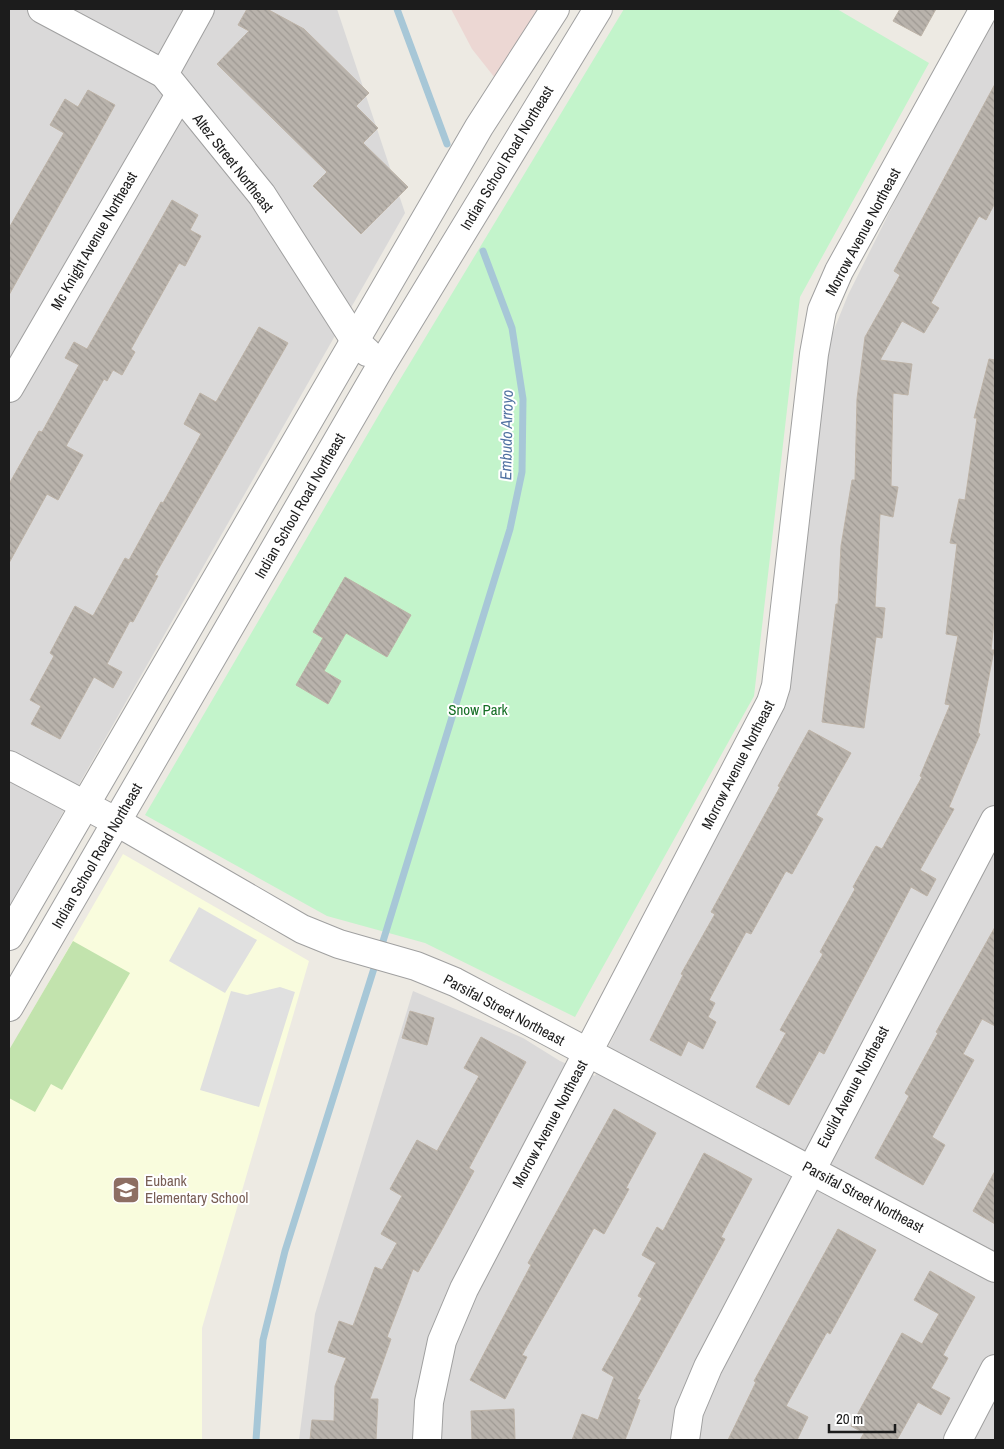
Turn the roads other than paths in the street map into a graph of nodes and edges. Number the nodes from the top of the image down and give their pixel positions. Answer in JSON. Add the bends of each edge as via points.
{"nodes":[{"id":1,"x":42,"y":9,"type":"edge"},
{"id":2,"x":200,"y":9,"type":"edge"},
{"id":3,"x":555,"y":9,"type":"edge"},
{"id":4,"x":598,"y":9,"type":"edge"},
{"id":5,"x":984,"y":9,"type":"edge"},
{"id":6,"x":164,"y":74,"type":"junction"},
{"id":7,"x":180,"y":96,"type":"junction"},
{"id":8,"x":356,"y":342,"type":"junction"},
{"id":9,"x":381,"y":366,"type":"junction"},
{"id":10,"x":9,"y":388,"type":"edge"},
{"id":11,"x":9,"y":765,"type":"edge"},
{"id":12,"x":85,"y":805,"type":"junction"},
{"id":13,"x":995,"y":820,"type":"edge"},
{"id":14,"x":117,"y":822,"type":"junction"},
{"id":15,"x":9,"y":936,"type":"edge"},
{"id":16,"x":9,"y":1007,"type":"edge"},
{"id":17,"x":587,"y":1053,"type":"junction"},
{"id":18,"x":810,"y":1169,"type":"junction"},
{"id":19,"x":995,"y":1268,"type":"edge"},
{"id":20,"x":995,"y":1369,"type":"edge"},
{"id":21,"x":427,"y":1440,"type":"edge"},
{"id":22,"x":685,"y":1440,"type":"edge"},
{"id":23,"x":958,"y":1440,"type":"edge"}],
"edges":[{"from":1,"to":6,"type":"street","name":"Altez Street Northeast"},
{"from":2,"to":6,"type":"street"},
{"from":3,"to":8,"type":"street","via":[[480,127]]},
{"from":4,"to":9,"type":"street","name":"Indian School Road Northeast"},
{"from":5,"to":17,"type":"street","name":"Morrow Avenue Northeast","via":[[839,271],[822,310],[814,354],[776,686],[771,702]]},
{"from":6,"to":7,"type":"street","name":"Altez Street Northeast"},
{"from":7,"to":8,"type":"street","name":"Altez Street Northeast","via":[[262,195]]},
{"from":7,"to":10,"type":"street","name":"Mc Knight Avenue Northeast"},
{"from":8,"to":9,"type":"street","name":"Altez Street Northeast"},
{"from":8,"to":12,"type":"street"},
{"from":9,"to":14,"type":"street","name":"Indian School Road Northeast"},
{"from":11,"to":12,"type":"street","name":"Parsifal Street Northeast"},
{"from":12,"to":14,"type":"street","name":"Parsifal Street Northeast"},
{"from":12,"to":15,"type":"street"},
{"from":13,"to":18,"type":"street","name":"Euclid Avenue Northeast"},
{"from":14,"to":16,"type":"street","name":"Indian School Road Northeast"},
{"from":14,"to":17,"type":"street","name":"Parsifal Street Northeast","via":[[312,934],[455,982]]},
{"from":17,"to":18,"type":"street","name":"Parsifal Street Northeast"},
{"from":17,"to":21,"type":"street","name":"Morrow Avenue Northeast","via":[[464,1289],[442,1341],[429,1402]]},
{"from":18,"to":19,"type":"street","name":"Parsifal Street Northeast"},
{"from":18,"to":22,"type":"street","name":"Euclid Avenue Northeast","via":[[708,1367],[689,1412]]},
{"from":20,"to":23,"type":"street"}]}
